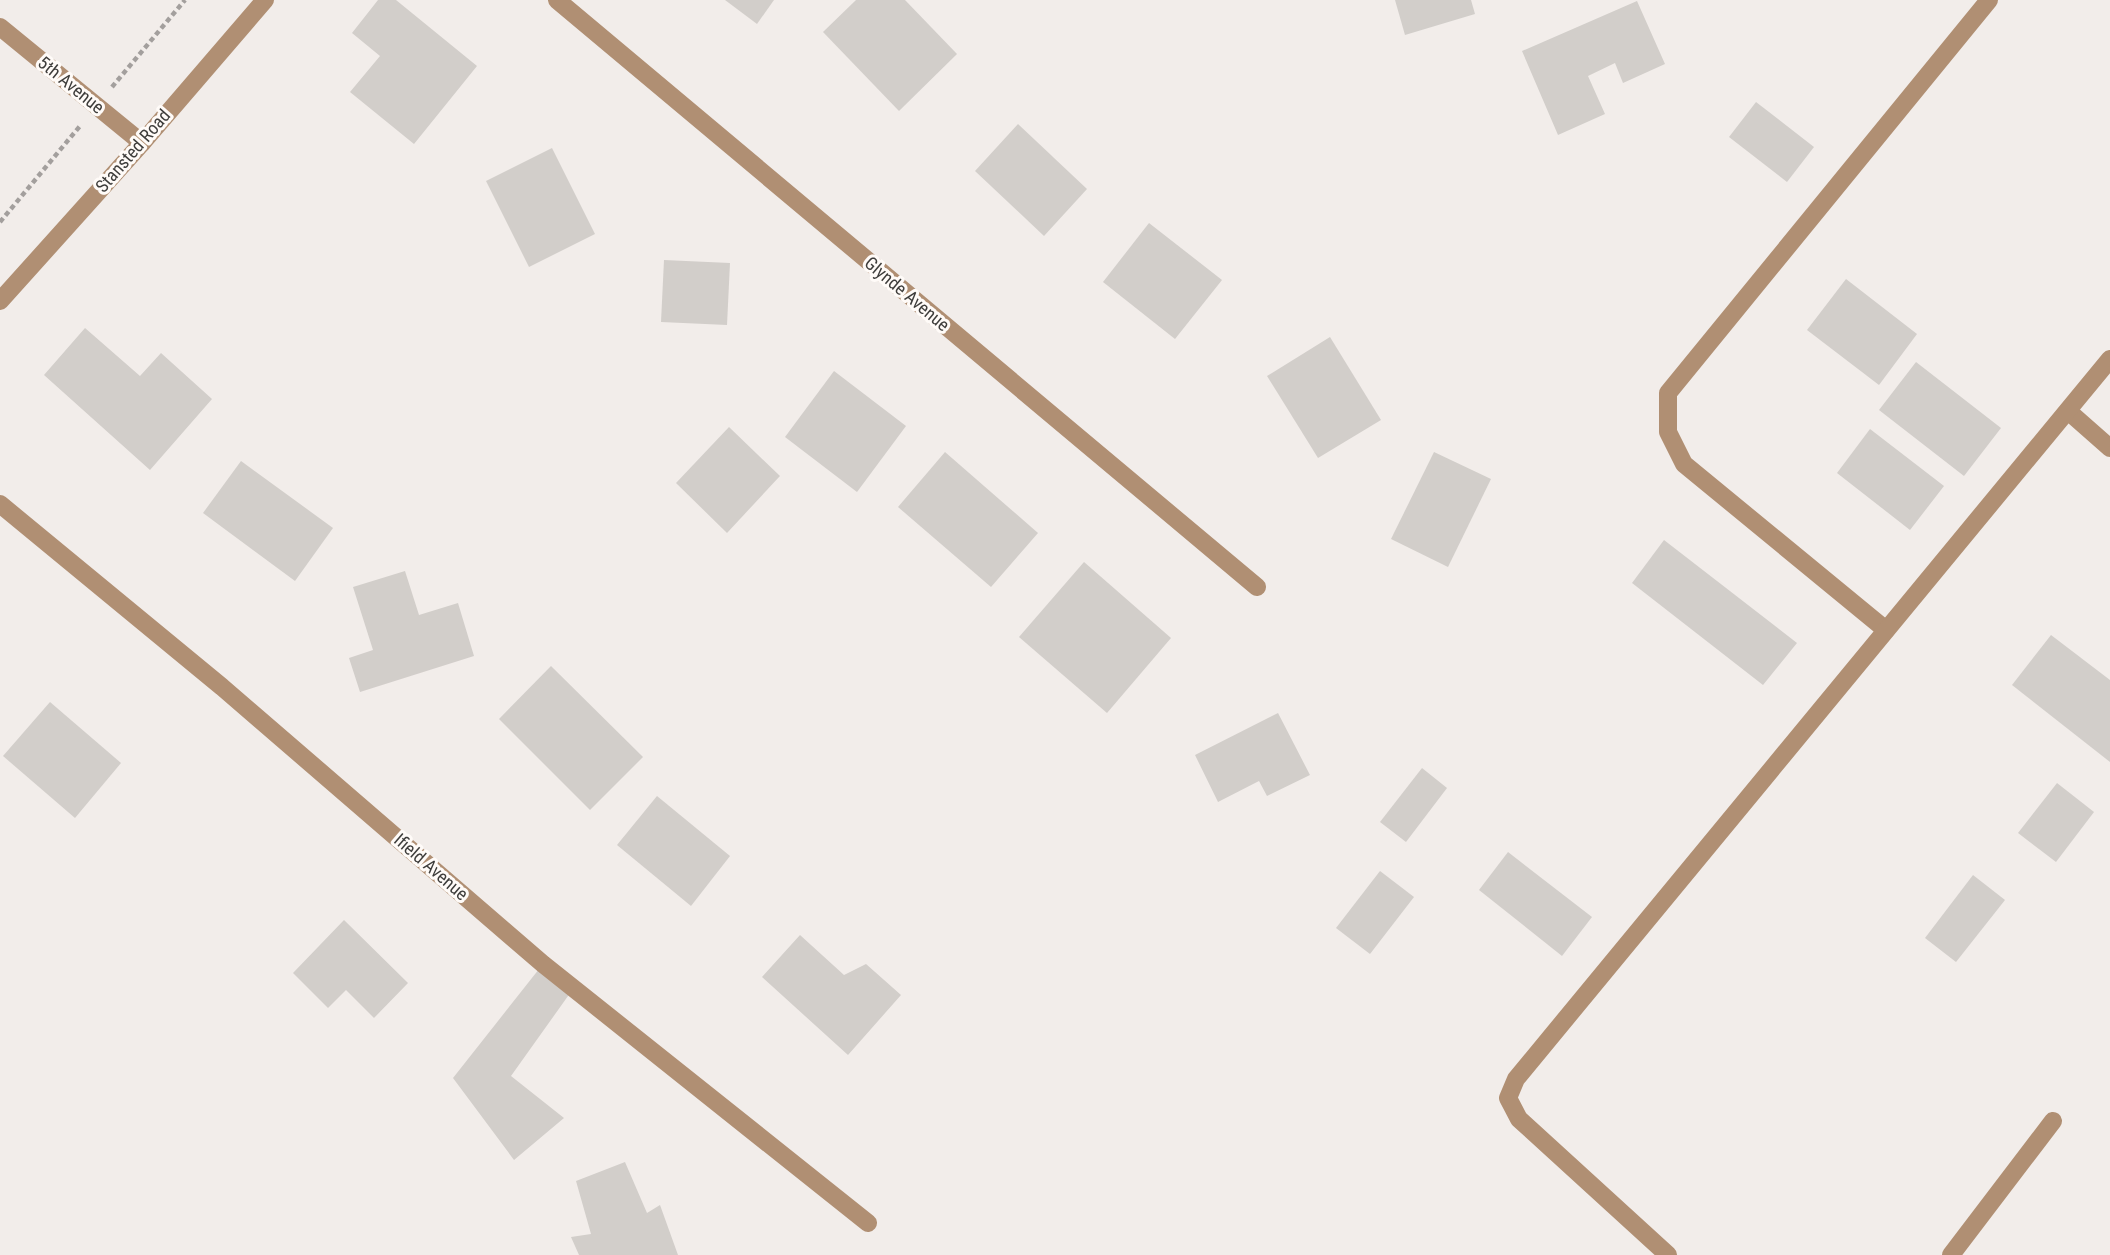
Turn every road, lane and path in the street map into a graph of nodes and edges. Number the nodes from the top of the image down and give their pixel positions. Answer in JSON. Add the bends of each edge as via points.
{"nodes":[{"id":1,"x":265,"y":0,"type":"edge"},
{"id":2,"x":557,"y":0,"type":"edge"},
{"id":3,"x":1989,"y":0,"type":"edge"},
{"id":4,"x":0,"y":27,"type":"edge"},
{"id":5,"x":142,"y":143,"type":"junction"},
{"id":6,"x":0,"y":301,"type":"edge"},
{"id":7,"x":2110,"y":359,"type":"edge"},
{"id":8,"x":2068,"y":411,"type":"junction"},
{"id":9,"x":2110,"y":448,"type":"edge"},
{"id":10,"x":0,"y":504,"type":"edge"},
{"id":11,"x":1257,"y":587,"type":"dead end"},
{"id":12,"x":1886,"y":630,"type":"junction"},
{"id":13,"x":2053,"y":1121,"type":"dead end"},
{"id":14,"x":868,"y":1223,"type":"dead end"},
{"id":15,"x":1668,"y":1255,"type":"edge"},
{"id":16,"x":1951,"y":1255,"type":"edge"}],
"edges":[{"from":1,"to":5,"type":"street","name":"Stansted Road"},
{"from":2,"to":11,"type":"street","name":"Glynde Avenue"},
{"from":3,"to":12,"type":"street","via":[[1668,393],[1668,432],[1684,464]]},
{"from":4,"to":5,"type":"street","name":"5th Avenue"},
{"from":5,"to":6,"type":"street","name":"Stansted Road"},
{"from":7,"to":8,"type":"street"},
{"from":8,"to":9,"type":"street"},
{"from":8,"to":12,"type":"street"},
{"from":10,"to":14,"type":"street","name":"Ifield Avenue","via":[[222,687],[542,964]]},
{"from":12,"to":15,"type":"street","via":[[1516,1079],[1508,1098],[1519,1119]]},
{"from":13,"to":16,"type":"street"}]}
